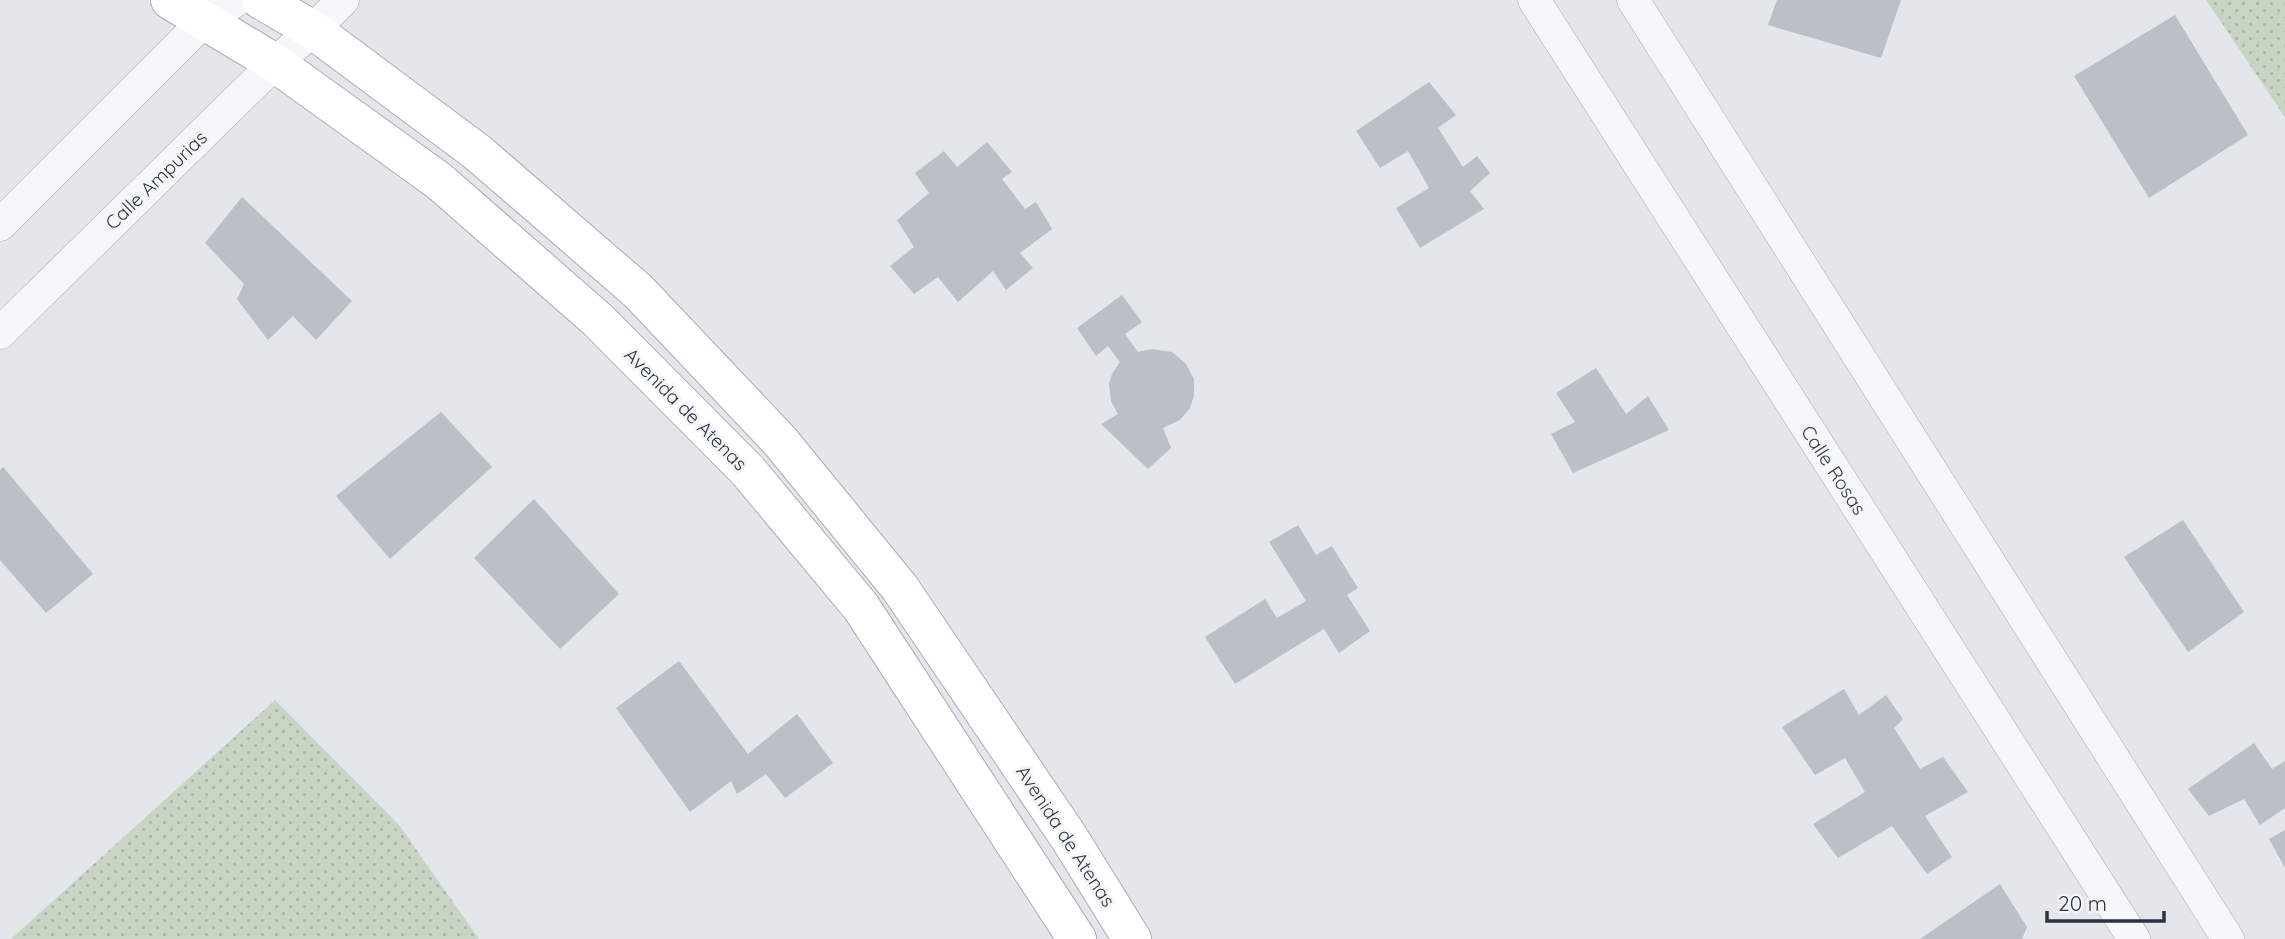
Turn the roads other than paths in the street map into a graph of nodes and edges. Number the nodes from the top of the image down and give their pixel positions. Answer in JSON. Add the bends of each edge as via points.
{"nodes":[{"id":1,"x":170,"y":0,"type":"edge"},
{"id":2,"x":237,"y":0,"type":"edge"},
{"id":3,"x":261,"y":0,"type":"edge"},
{"id":4,"x":343,"y":0,"type":"edge"},
{"id":5,"x":1534,"y":0,"type":"edge"},
{"id":6,"x":1633,"y":0,"type":"edge"},
{"id":7,"x":205,"y":20,"type":"junction"},
{"id":8,"x":313,"y":30,"type":"junction"},
{"id":9,"x":275,"y":63,"type":"junction"},
{"id":10,"x":0,"y":225,"type":"edge"},
{"id":11,"x":0,"y":333,"type":"edge"},
{"id":12,"x":1077,"y":939,"type":"edge"},
{"id":13,"x":1132,"y":939,"type":"edge"},
{"id":14,"x":2134,"y":939,"type":"edge"},
{"id":15,"x":2228,"y":939,"type":"edge"}],
"edges":[{"from":1,"to":7,"type":"main road","name":"Avenida de Atenas"},
{"from":2,"to":7,"type":"street"},
{"from":3,"to":8,"type":"main road","name":"Avenida de Atenas"},
{"from":4,"to":8,"type":"street"},
{"from":5,"to":14,"type":"street","name":"Calle Rosas"},
{"from":6,"to":15,"type":"street"},
{"from":7,"to":9,"type":"main road","name":"Avenida de Atenas"},
{"from":7,"to":10,"type":"street"},
{"from":8,"to":9,"type":"street","name":"Calle Ampurias"},
{"from":8,"to":13,"type":"main road","name":"Avenida de Atenas","via":[[477,152],[638,291],[780,441],[900,588]]},
{"from":9,"to":11,"type":"street","name":"Calle Ampurias"},
{"from":9,"to":12,"type":"main road","name":"Avenida de Atenas","via":[[439,181],[599,321],[748,471],[861,607]]}]}
